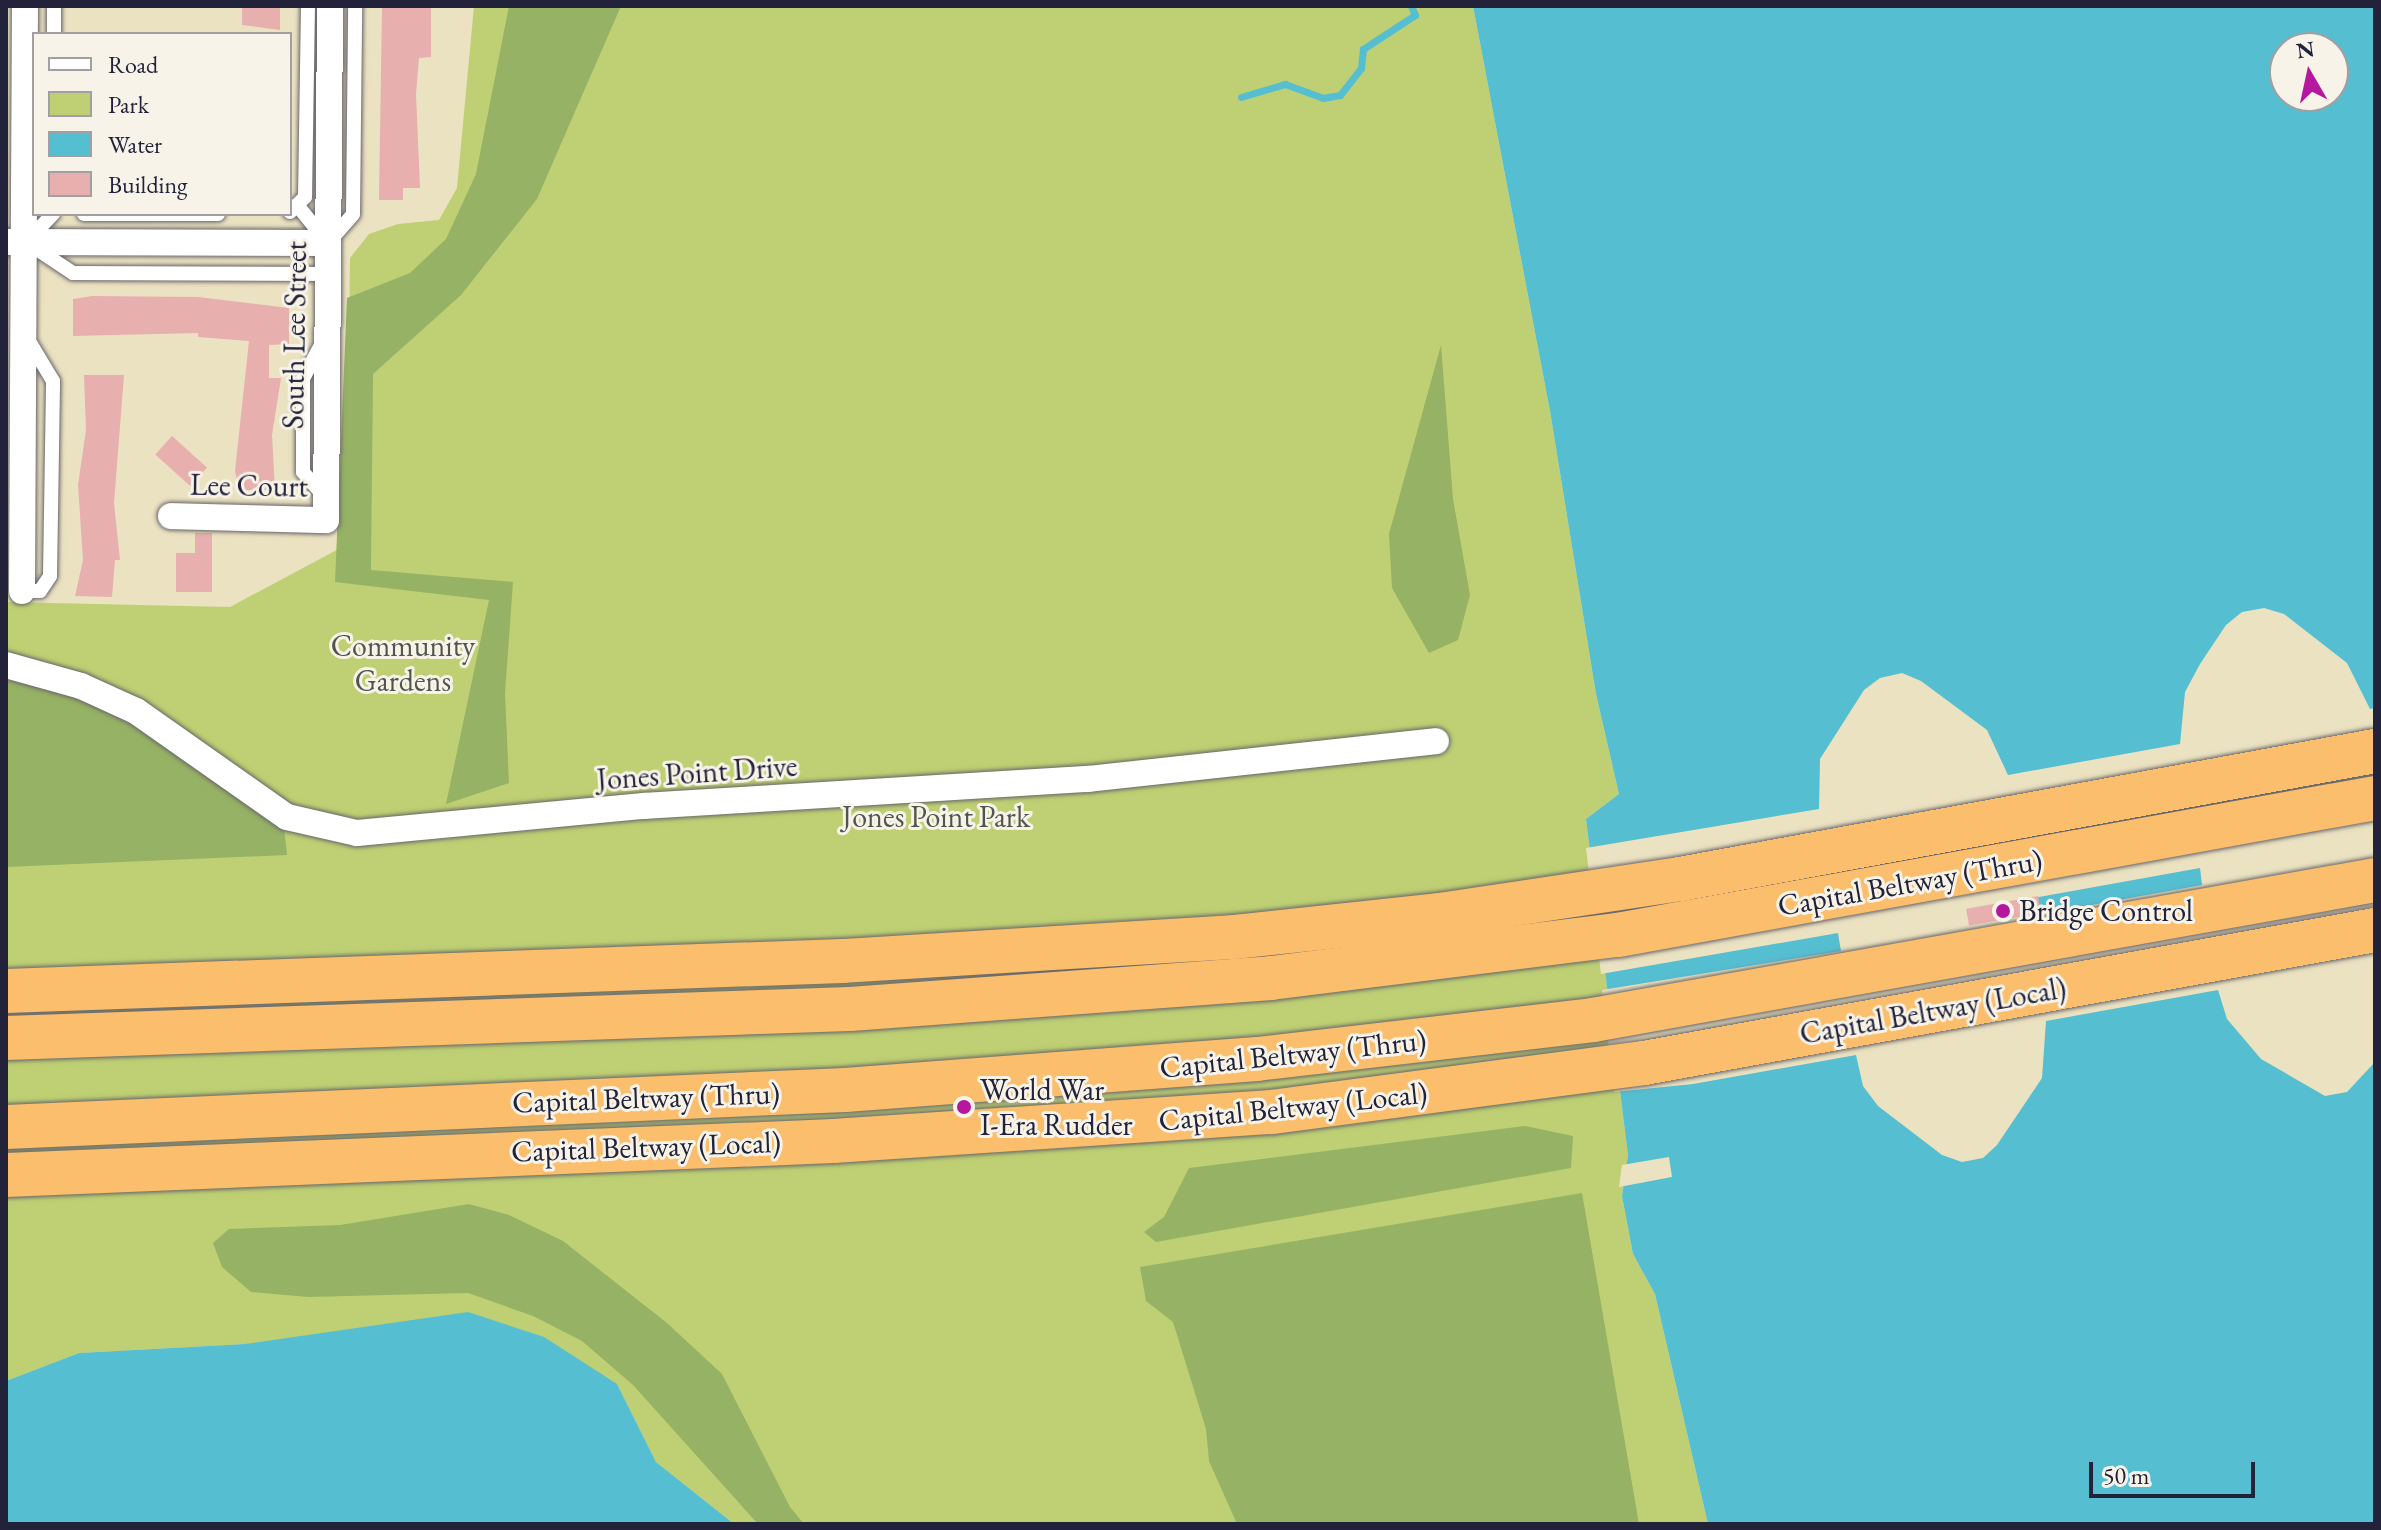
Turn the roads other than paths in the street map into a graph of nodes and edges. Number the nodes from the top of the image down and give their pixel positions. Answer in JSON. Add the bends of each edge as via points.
{"nodes":[{"id":1,"x":25,"y":6,"type":"edge"},
{"id":2,"x":54,"y":6,"type":"edge"},
{"id":3,"x":308,"y":6,"type":"edge"},
{"id":4,"x":330,"y":6,"type":"edge"},
{"id":5,"x":355,"y":6,"type":"edge"},
{"id":6,"x":54,"y":32,"type":"edge"},
{"id":7,"x":294,"y":209,"type":"edge"},
{"id":8,"x":50,"y":216,"type":"edge"},
{"id":9,"x":16,"y":242,"type":"edge"},
{"id":10,"x":328,"y":243,"type":"junction"},
{"id":11,"x":327,"y":274,"type":"junction"},
{"id":12,"x":326,"y":509,"type":"joint"},
{"id":13,"x":171,"y":516,"type":"dead end"},
{"id":14,"x":22,"y":591,"type":"dead end"},
{"id":15,"x":6,"y":665,"type":"edge"},
{"id":16,"x":1436,"y":741,"type":"dead end"},
{"id":17,"x":2372,"y":752,"type":"edge"},
{"id":18,"x":2375,"y":798,"type":"edge"},
{"id":19,"x":2375,"y":880,"type":"edge"},
{"id":20,"x":2375,"y":930,"type":"edge"},
{"id":21,"x":6,"y":991,"type":"edge"},
{"id":22,"x":6,"y":1038,"type":"edge"},
{"id":23,"x":6,"y":1127,"type":"edge"},
{"id":24,"x":6,"y":1175,"type":"edge"}],
"edges":[{"from":1,"to":9,"type":"street"},
{"from":2,"to":6,"type":"lane"},
{"from":3,"to":7,"type":"lane","via":[[305,197]]},
{"from":4,"to":10,"type":"street","name":"South Lee Street"},
{"from":5,"to":10,"type":"lane","via":[[353,214]]},
{"from":7,"to":10,"type":"lane"},
{"from":8,"to":9,"type":"lane"},
{"from":9,"to":10,"type":"street"},
{"from":9,"to":11,"type":"lane","via":[[73,273]]},
{"from":9,"to":14,"type":"street","via":[[25,335]]},
{"from":10,"to":11,"type":"street","name":"South Lee Street"},
{"from":11,"to":12,"type":"street","name":"South Lee Street"},
{"from":12,"to":13,"type":"street","name":"Lee Court"},
{"from":15,"to":16,"type":"street","name":"Jones Point Drive","via":[[81,686],[136,711],[287,817],[357,833],[644,806],[1088,779]]},
{"from":17,"to":21,"type":"highway","via":[[1639,886],[1234,937],[842,961]]},
{"from":18,"to":22,"type":"highway","name":"Capital Beltway (Thru)","via":[[1618,935],[1271,978],[850,1009]]},
{"from":19,"to":23,"type":"highway","name":"Capital Beltway (Thru)","via":[[1593,1020],[1257,1059],[860,1089]]},
{"from":20,"to":24,"type":"highway","name":"Capital Beltway (Local)","via":[[1644,1063],[1272,1112],[833,1141]]}]}
